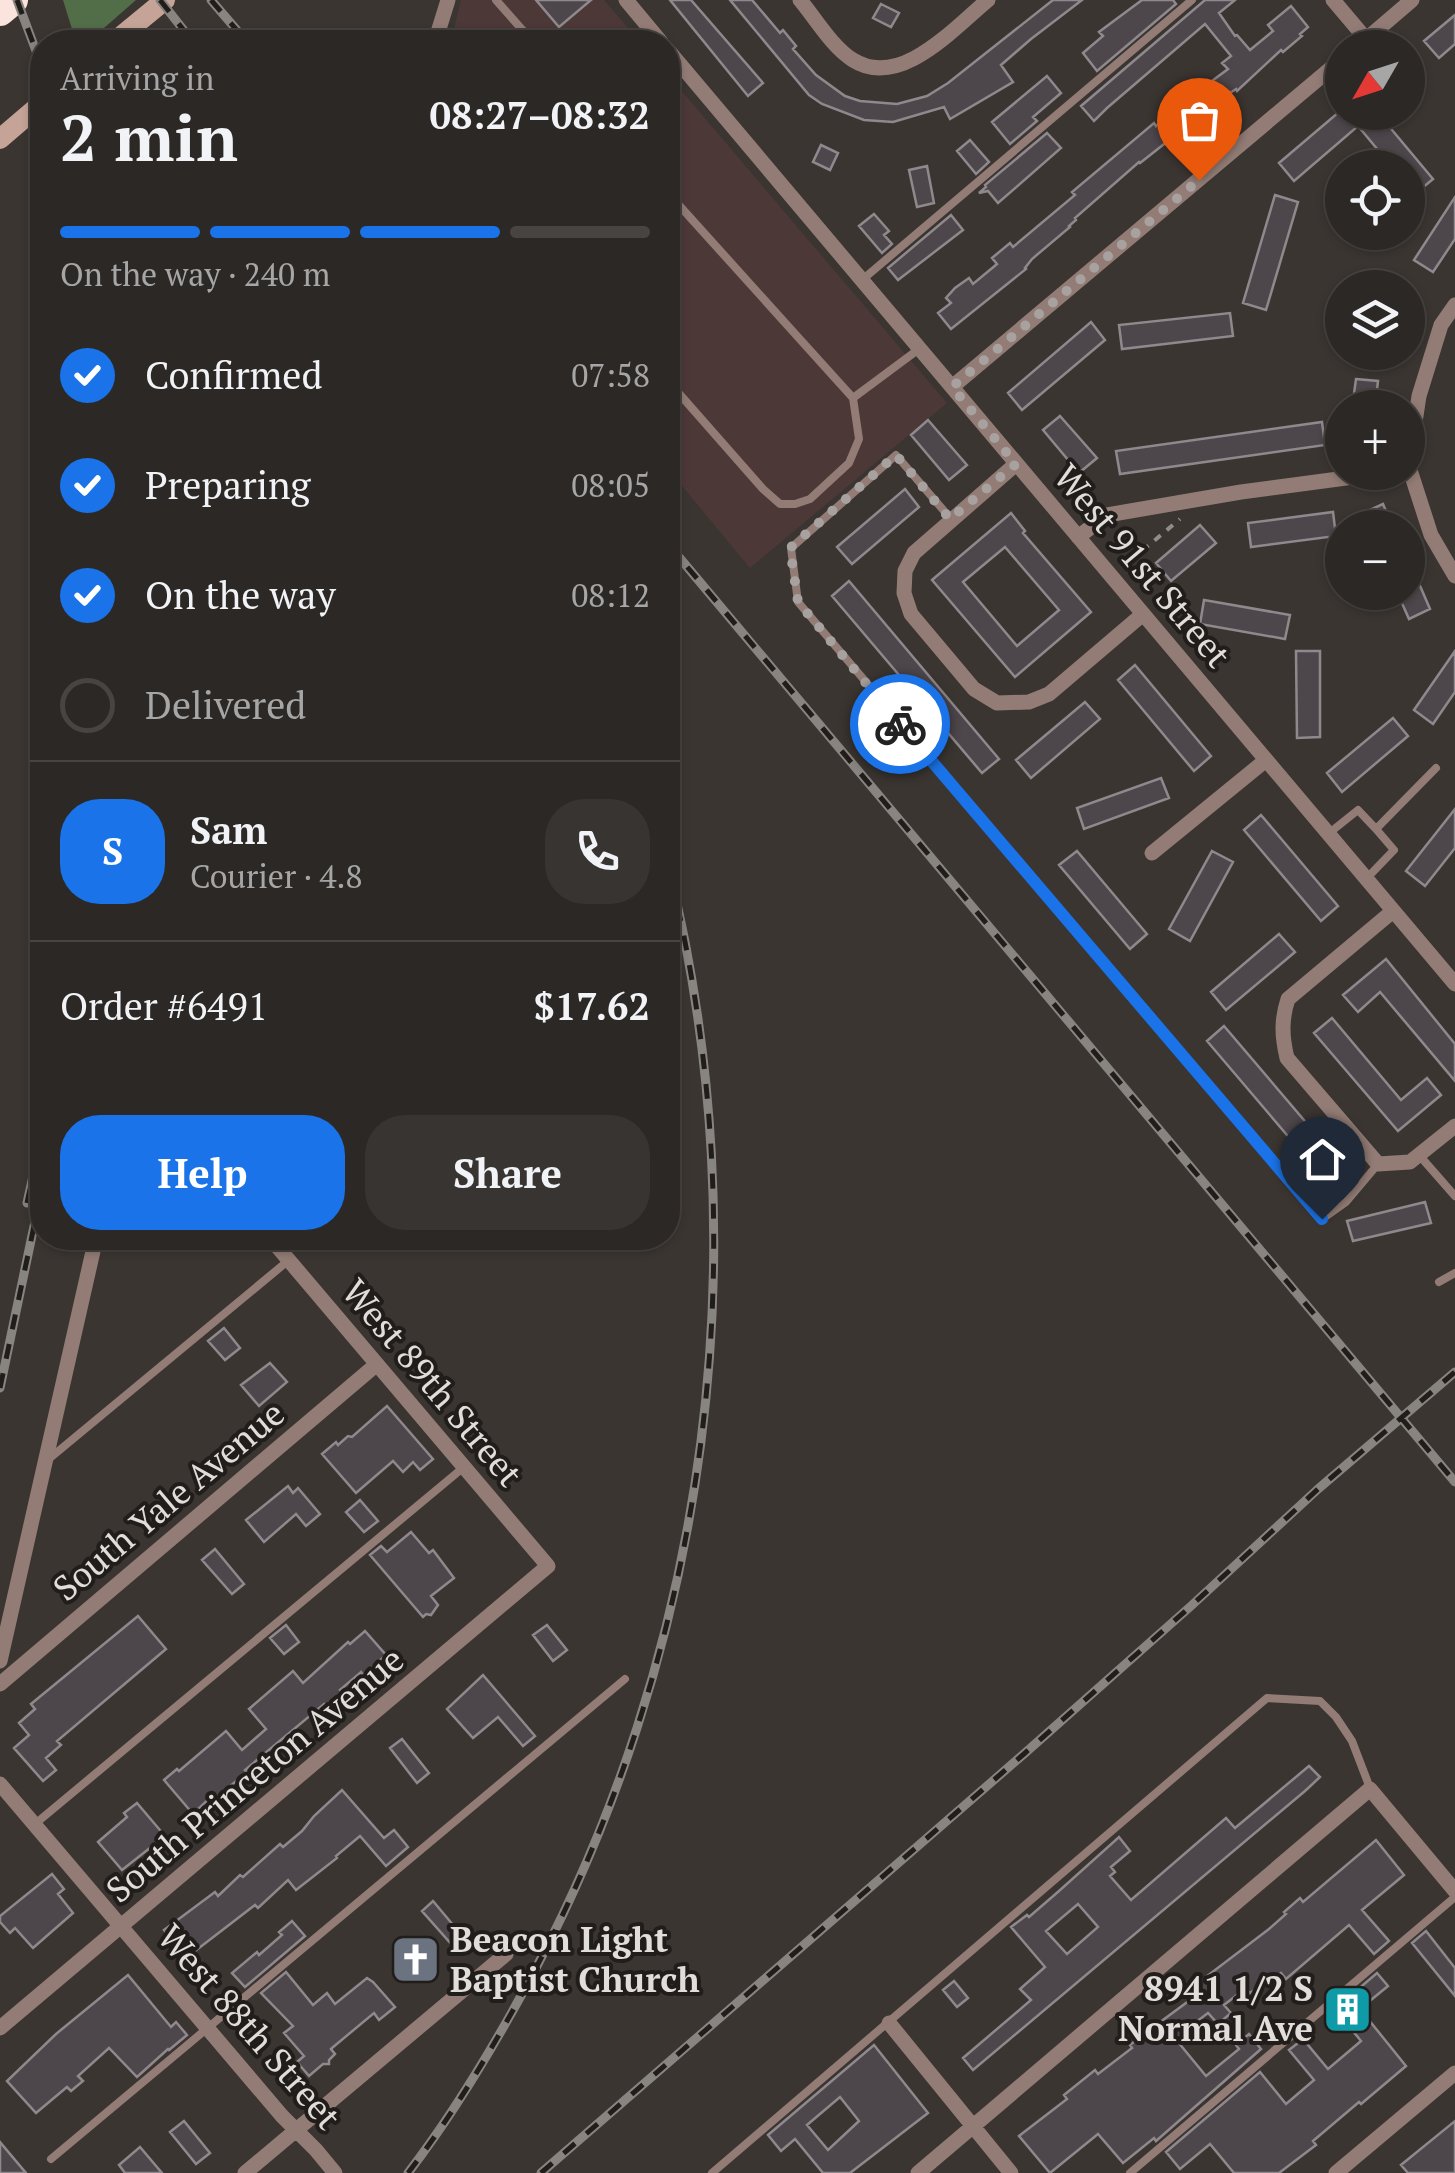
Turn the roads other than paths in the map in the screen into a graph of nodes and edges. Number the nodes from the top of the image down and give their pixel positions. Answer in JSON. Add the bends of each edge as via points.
{"nodes":[{"id":1,"x":12,"y":0,"type":"edge"},
{"id":2,"x":165,"y":0,"type":"edge"},
{"id":3,"x":448,"y":0,"type":"edge"},
{"id":4,"x":496,"y":0,"type":"edge"},
{"id":5,"x":626,"y":0,"type":"edge"},
{"id":6,"x":800,"y":0,"type":"edge"},
{"id":7,"x":988,"y":0,"type":"edge"},
{"id":8,"x":1192,"y":0,"type":"edge"},
{"id":9,"x":1333,"y":0,"type":"edge"},
{"id":10,"x":1412,"y":0,"type":"edge"},
{"id":11,"x":0,"y":10,"type":"edge"},
{"id":12,"x":129,"y":30,"type":"edge"},
{"id":13,"x":439,"y":30,"type":"edge"},
{"id":14,"x":522,"y":30,"type":"edge"},
{"id":15,"x":651,"y":30,"type":"edge"},
{"id":16,"x":1353,"y":30,"type":"edge"},
{"id":17,"x":1376,"y":30,"type":"edge"},
{"id":18,"x":680,"y":64,"type":"edge"},
{"id":19,"x":1325,"y":73,"type":"edge"},
{"id":20,"x":30,"y":113,"type":"edge"},
{"id":21,"x":0,"y":139,"type":"edge"},
{"id":22,"x":680,"y":206,"type":"edge"},
{"id":23,"x":862,"y":280,"type":"junction"},
{"id":24,"x":1455,"y":305,"type":"edge"},
{"id":25,"x":919,"y":349,"type":"junction"},
{"id":26,"x":952,"y":387,"type":"junction"},
{"id":27,"x":1421,"y":390,"type":"edge"},
{"id":28,"x":680,"y":395,"type":"edge"},
{"id":29,"x":852,"y":398,"type":"junction"},
{"id":30,"x":1016,"y":464,"type":"junction"},
{"id":31,"x":1325,"y":481,"type":"edge"},
{"id":32,"x":1416,"y":490,"type":"edge"},
{"id":33,"x":950,"y":519,"type":"junction"},
{"id":34,"x":1078,"y":537,"type":"junction"},
{"id":35,"x":1455,"y":576,"type":"edge"},
{"id":36,"x":1143,"y":614,"type":"junction"},
{"id":37,"x":1266,"y":760,"type":"junction"},
{"id":38,"x":1436,"y":768,"type":"dead end"},
{"id":39,"x":1376,"y":828,"type":"junction"},
{"id":40,"x":1328,"y":834,"type":"junction"},
{"id":41,"x":1152,"y":853,"type":"dead end"},
{"id":42,"x":1366,"y":878,"type":"junction"},
{"id":43,"x":1393,"y":911,"type":"junction"},
{"id":44,"x":1455,"y":984,"type":"edge"},
{"id":45,"x":1455,"y":1126,"type":"edge"},
{"id":46,"x":1415,"y":1159,"type":"junction"},
{"id":47,"x":1378,"y":1164,"type":"junction"},
{"id":48,"x":1455,"y":1196,"type":"edge"},
{"id":49,"x":93,"y":1250,"type":"edge"},
{"id":50,"x":280,"y":1250,"type":"edge"},
{"id":51,"x":289,"y":1260,"type":"junction"},
{"id":52,"x":1455,"y":1273,"type":"edge"},
{"id":53,"x":1440,"y":1282,"type":"dead end"},
{"id":54,"x":377,"y":1364,"type":"junction"},
{"id":55,"x":45,"y":1462,"type":"junction"},
{"id":56,"x":464,"y":1466,"type":"junction"},
{"id":57,"x":548,"y":1566,"type":"joint"},
{"id":58,"x":0,"y":1661,"type":"edge"},
{"id":59,"x":625,"y":1679,"type":"dead end"},
{"id":60,"x":0,"y":1684,"type":"edge"},
{"id":61,"x":0,"y":1784,"type":"edge"},
{"id":62,"x":1370,"y":1789,"type":"junction"},
{"id":63,"x":35,"y":1824,"type":"junction"},
{"id":64,"x":1455,"y":1894,"type":"edge"},
{"id":65,"x":123,"y":1926,"type":"junction"},
{"id":66,"x":506,"y":1954,"type":"dead end"},
{"id":67,"x":889,"y":2023,"type":"junction"},
{"id":68,"x":0,"y":2028,"type":"edge"},
{"id":69,"x":208,"y":2028,"type":"junction"},
{"id":70,"x":1455,"y":2073,"type":"edge"},
{"id":71,"x":973,"y":2126,"type":"junction"},
{"id":72,"x":296,"y":2130,"type":"junction"},
{"id":73,"x":51,"y":2158,"type":"dead end"},
{"id":74,"x":245,"y":2173,"type":"edge"},
{"id":75,"x":335,"y":2173,"type":"edge"},
{"id":76,"x":712,"y":2173,"type":"edge"},
{"id":77,"x":918,"y":2173,"type":"edge"},
{"id":78,"x":1011,"y":2173,"type":"edge"},
{"id":79,"x":1130,"y":2173,"type":"edge"},
{"id":80,"x":1336,"y":2173,"type":"edge"}],
"edges":[{"from":1,"to":11,"type":"highway"},
{"from":2,"to":12,"type":"main road"},
{"from":3,"to":13,"type":"street"},
{"from":4,"to":14,"type":"lane"},
{"from":5,"to":15,"type":"street"},
{"from":6,"to":7,"type":"street","via":[[853,60],[884,70],[921,56]]},
{"from":8,"to":23,"type":"lane"},
{"from":9,"to":16,"type":"street"},
{"from":10,"to":17,"type":"street"},
{"from":18,"to":23,"type":"street","name":"West 91st Street"},
{"from":19,"to":26,"type":"street"},
{"from":20,"to":21,"type":"main road"},
{"from":22,"to":29,"type":"lane"},
{"from":23,"to":25,"type":"street","name":"West 91st Street"},
{"from":24,"to":27,"type":"street","via":[[1440,326]]},
{"from":25,"to":26,"type":"street","name":"West 91st Street"},
{"from":25,"to":29,"type":"lane"},
{"from":26,"to":30,"type":"street","name":"West 91st Street"},
{"from":28,"to":29,"type":"lane","via":[[780,504],[810,499],[849,463],[859,439]]},
{"from":30,"to":33,"type":"street"},
{"from":30,"to":34,"type":"street","name":"West 91st Street"},
{"from":31,"to":34,"type":"street","via":[[1107,515]]},
{"from":32,"to":35,"type":"street"},
{"from":33,"to":36,"type":"street","via":[[914,553],[904,594],[911,614],[974,689],[997,703],[1049,694]]},
{"from":33,"to":47,"type":"lane","via":[[896,455],[790,548],[798,602],[1322,1219]]},
{"from":34,"to":36,"type":"street","name":"West 91st Street"},
{"from":36,"to":37,"type":"street","name":"West 91st Street"},
{"from":37,"to":40,"type":"street","name":"West 91st Street"},
{"from":37,"to":41,"type":"street"},
{"from":38,"to":39,"type":"lane"},
{"from":39,"to":40,"type":"lane","via":[[1358,810]]},
{"from":39,"to":42,"type":"lane","via":[[1394,850]]},
{"from":40,"to":42,"type":"street","name":"West 91st Street"},
{"from":42,"to":43,"type":"street","name":"West 91st Street"},
{"from":43,"to":44,"type":"street","name":"West 91st Street"},
{"from":43,"to":47,"type":"street","via":[[1288,999],[1282,1018],[1286,1058]]},
{"from":45,"to":46,"type":"street"},
{"from":46,"to":47,"type":"street"},
{"from":46,"to":48,"type":"lane"},
{"from":49,"to":55,"type":"street"},
{"from":50,"to":51,"type":"street","name":"West 89th Street"},
{"from":51,"to":54,"type":"street","name":"West 89th Street"},
{"from":51,"to":55,"type":"lane"},
{"from":52,"to":53,"type":"lane"},
{"from":54,"to":56,"type":"street","name":"West 89th Street"},
{"from":54,"to":60,"type":"street","name":"South Yale Avenue"},
{"from":55,"to":58,"type":"street"},
{"from":56,"to":57,"type":"street","name":"West 89th Street"},
{"from":56,"to":63,"type":"lane"},
{"from":57,"to":65,"type":"street","name":"South Princeton Avenue"},
{"from":59,"to":69,"type":"lane"},
{"from":61,"to":63,"type":"street","name":"West 88th Street"},
{"from":62,"to":64,"type":"street"},
{"from":62,"to":67,"type":"lane","via":[[1352,1741],[1320,1701],[1266,1698]]},
{"from":62,"to":71,"type":"street"},
{"from":63,"to":65,"type":"street","name":"West 88th Street"},
{"from":64,"to":79,"type":"lane"},
{"from":65,"to":68,"type":"street","name":"South Princeton Avenue"},
{"from":65,"to":69,"type":"street","name":"West 88th Street"},
{"from":66,"to":72,"type":"street"},
{"from":67,"to":71,"type":"street"},
{"from":67,"to":76,"type":"lane"},
{"from":69,"to":72,"type":"street","name":"West 88th Street"},
{"from":69,"to":73,"type":"lane"},
{"from":70,"to":80,"type":"street"},
{"from":71,"to":77,"type":"street"},
{"from":71,"to":78,"type":"street"},
{"from":72,"to":74,"type":"street"},
{"from":72,"to":75,"type":"street","name":"West 88th Street"}]}
